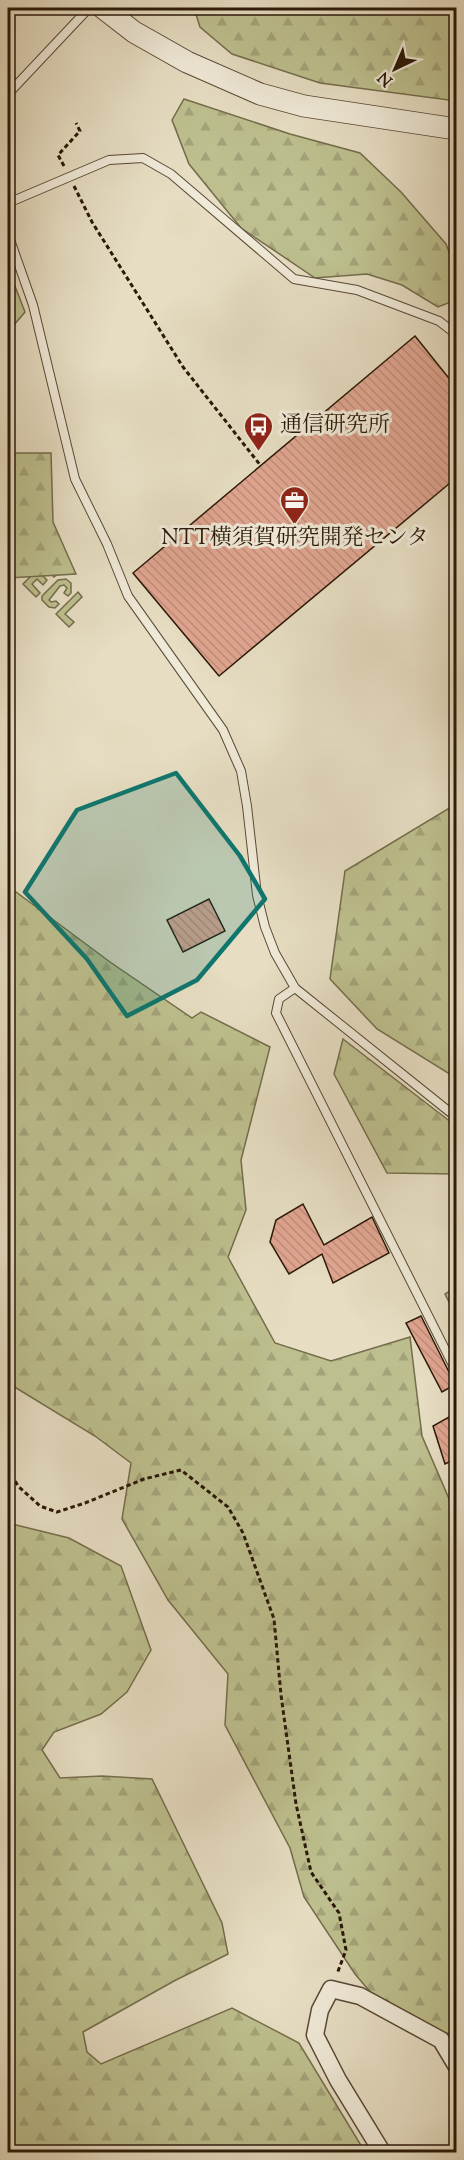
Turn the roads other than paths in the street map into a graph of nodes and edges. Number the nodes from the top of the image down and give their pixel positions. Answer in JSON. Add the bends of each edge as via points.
{"nodes":[{"id":1,"x":89,"y":8,"type":"edge"},
{"id":2,"x":103,"y":8,"type":"edge"},
{"id":3,"x":8,"y":94,"type":"edge"},
{"id":4,"x":456,"y":129,"type":"edge"},
{"id":5,"x":8,"y":203,"type":"edge"},
{"id":6,"x":8,"y":234,"type":"edge"},
{"id":7,"x":456,"y":334,"type":"edge"},
{"id":8,"x":295,"y":988,"type":"junction"},
{"id":9,"x":456,"y":1117,"type":"edge"},
{"id":10,"x":456,"y":1371,"type":"edge"},
{"id":11,"x":456,"y":2065,"type":"edge"},
{"id":12,"x":382,"y":2152,"type":"edge"}],
"edges":[{"from":1,"to":3,"type":"lane"},
{"from":2,"to":4,"type":"street","via":[[134,32],[187,62],[260,94],[304,106]]},
{"from":5,"to":7,"type":"lane","via":[[109,160],[143,158],[171,174],[294,279],[357,290],[439,321]]},
{"from":6,"to":8,"type":"lane","via":[[33,304],[75,479],[128,596],[223,730],[241,771],[262,916],[275,953]]},
{"from":8,"to":9,"type":"lane"},
{"from":8,"to":10,"type":"lane","via":[[279,999],[276,1013]]},
{"from":11,"to":12,"type":"street","via":[[441,2040],[360,1996],[331,1989],[320,2010],[315,2035]]}]}
